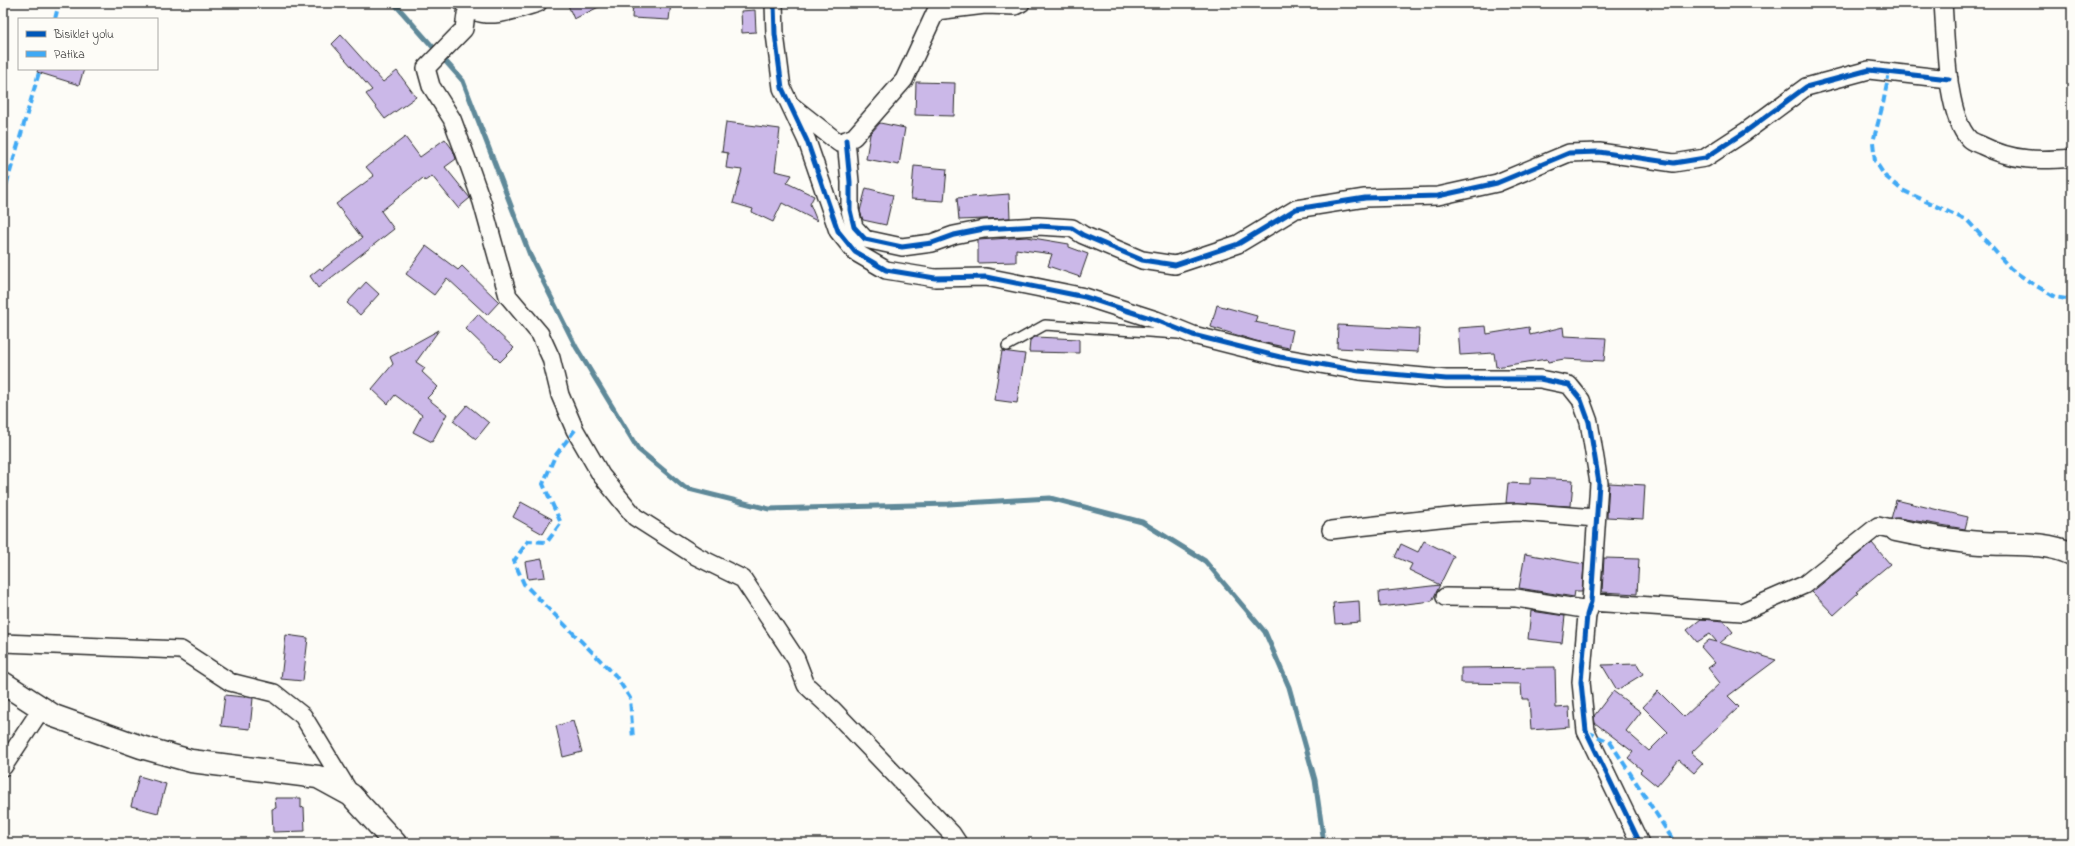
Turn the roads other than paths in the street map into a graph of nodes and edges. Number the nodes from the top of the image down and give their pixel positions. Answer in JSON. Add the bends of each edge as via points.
{"nodes":[{"id":1,"x":538,"y":3,"type":"edge"},
{"id":2,"x":774,"y":3,"type":"edge"},
{"id":3,"x":1021,"y":3,"type":"edge"},
{"id":4,"x":1943,"y":3,"type":"edge"},
{"id":5,"x":465,"y":5,"type":"edge"},
{"id":6,"x":1949,"y":79,"type":"junction"},
{"id":7,"x":789,"y":103,"type":"junction"},
{"id":8,"x":846,"y":140,"type":"junction"},
{"id":9,"x":2072,"y":158,"type":"edge"},
{"id":10,"x":1193,"y":335,"type":"junction"},
{"id":11,"x":1007,"y":346,"type":"dead end"},
{"id":12,"x":1596,"y":518,"type":"junction"},
{"id":13,"x":1331,"y":530,"type":"dead end"},
{"id":14,"x":1896,"y":530,"type":"joint"},
{"id":15,"x":2072,"y":554,"type":"edge"},
{"id":16,"x":1444,"y":597,"type":"dead end"},
{"id":17,"x":1590,"y":606,"type":"junction"},
{"id":18,"x":3,"y":643,"type":"edge"},
{"id":19,"x":3,"y":683,"type":"edge"},
{"id":20,"x":42,"y":708,"type":"junction"},
{"id":21,"x":3,"y":767,"type":"edge"},
{"id":22,"x":351,"y":796,"type":"junction"},
{"id":23,"x":395,"y":843,"type":"edge"},
{"id":24,"x":958,"y":843,"type":"edge"},
{"id":25,"x":1640,"y":843,"type":"edge"}],
"edges":[{"from":1,"to":5,"type":"street","via":[[502,14],[482,13]]},
{"from":2,"to":7,"type":"street","via":[[782,88]]},
{"from":3,"to":8,"type":"street","via":[[1015,6],[985,5],[936,11],[904,80],[854,137]]},
{"from":4,"to":6,"type":"street"},
{"from":5,"to":24,"type":"street","via":[[464,29],[426,68],[430,86],[452,119],[465,154],[482,202],[508,296],[540,334],[551,358],[563,402],[575,430],[601,475],[635,517],[696,556],[743,579],[796,659],[806,685],[859,737]]},
{"from":6,"to":8,"type":"street","via":[[1869,70],[1806,87],[1705,158],[1674,164],[1599,152],[1570,153],[1497,183],[1438,196],[1365,198],[1296,209],[1238,244],[1175,265],[1142,260],[1072,228],[1061,227],[984,229],[954,235],[932,243],[902,247],[865,238],[854,227],[850,210]]},
{"from":6,"to":9,"type":"street","via":[[1956,119],[1970,140],[2022,160]]},
{"from":7,"to":8,"type":"street","via":[[839,143]]},
{"from":7,"to":10,"type":"street","via":[[807,141],[838,231],[855,252],[886,270],[935,278],[986,277],[1085,297]]},
{"from":10,"to":11,"type":"lane","via":[[1045,325]]},
{"from":10,"to":12,"type":"street","via":[[1280,357],[1359,371],[1446,379],[1540,379],[1569,386],[1581,400],[1589,422],[1599,483]]},
{"from":12,"to":13,"type":"street","via":[[1511,513],[1467,515]]},
{"from":12,"to":17,"type":"street"},
{"from":14,"to":15,"type":"street","via":[[1979,543],[2034,545]]},
{"from":14,"to":17,"type":"street","via":[[1878,526],[1804,585],[1742,612]]},
{"from":16,"to":17,"type":"street","via":[[1516,598]]},
{"from":17,"to":25,"type":"street","via":[[1581,682],[1586,731]]},
{"from":18,"to":22,"type":"street","via":[[181,650],[230,682],[274,693],[303,716]]},
{"from":19,"to":20,"type":"street"},
{"from":20,"to":21,"type":"street"},
{"from":20,"to":22,"type":"street","via":[[54,716],[141,747],[191,761],[318,777]]},
{"from":22,"to":23,"type":"street"}]}
